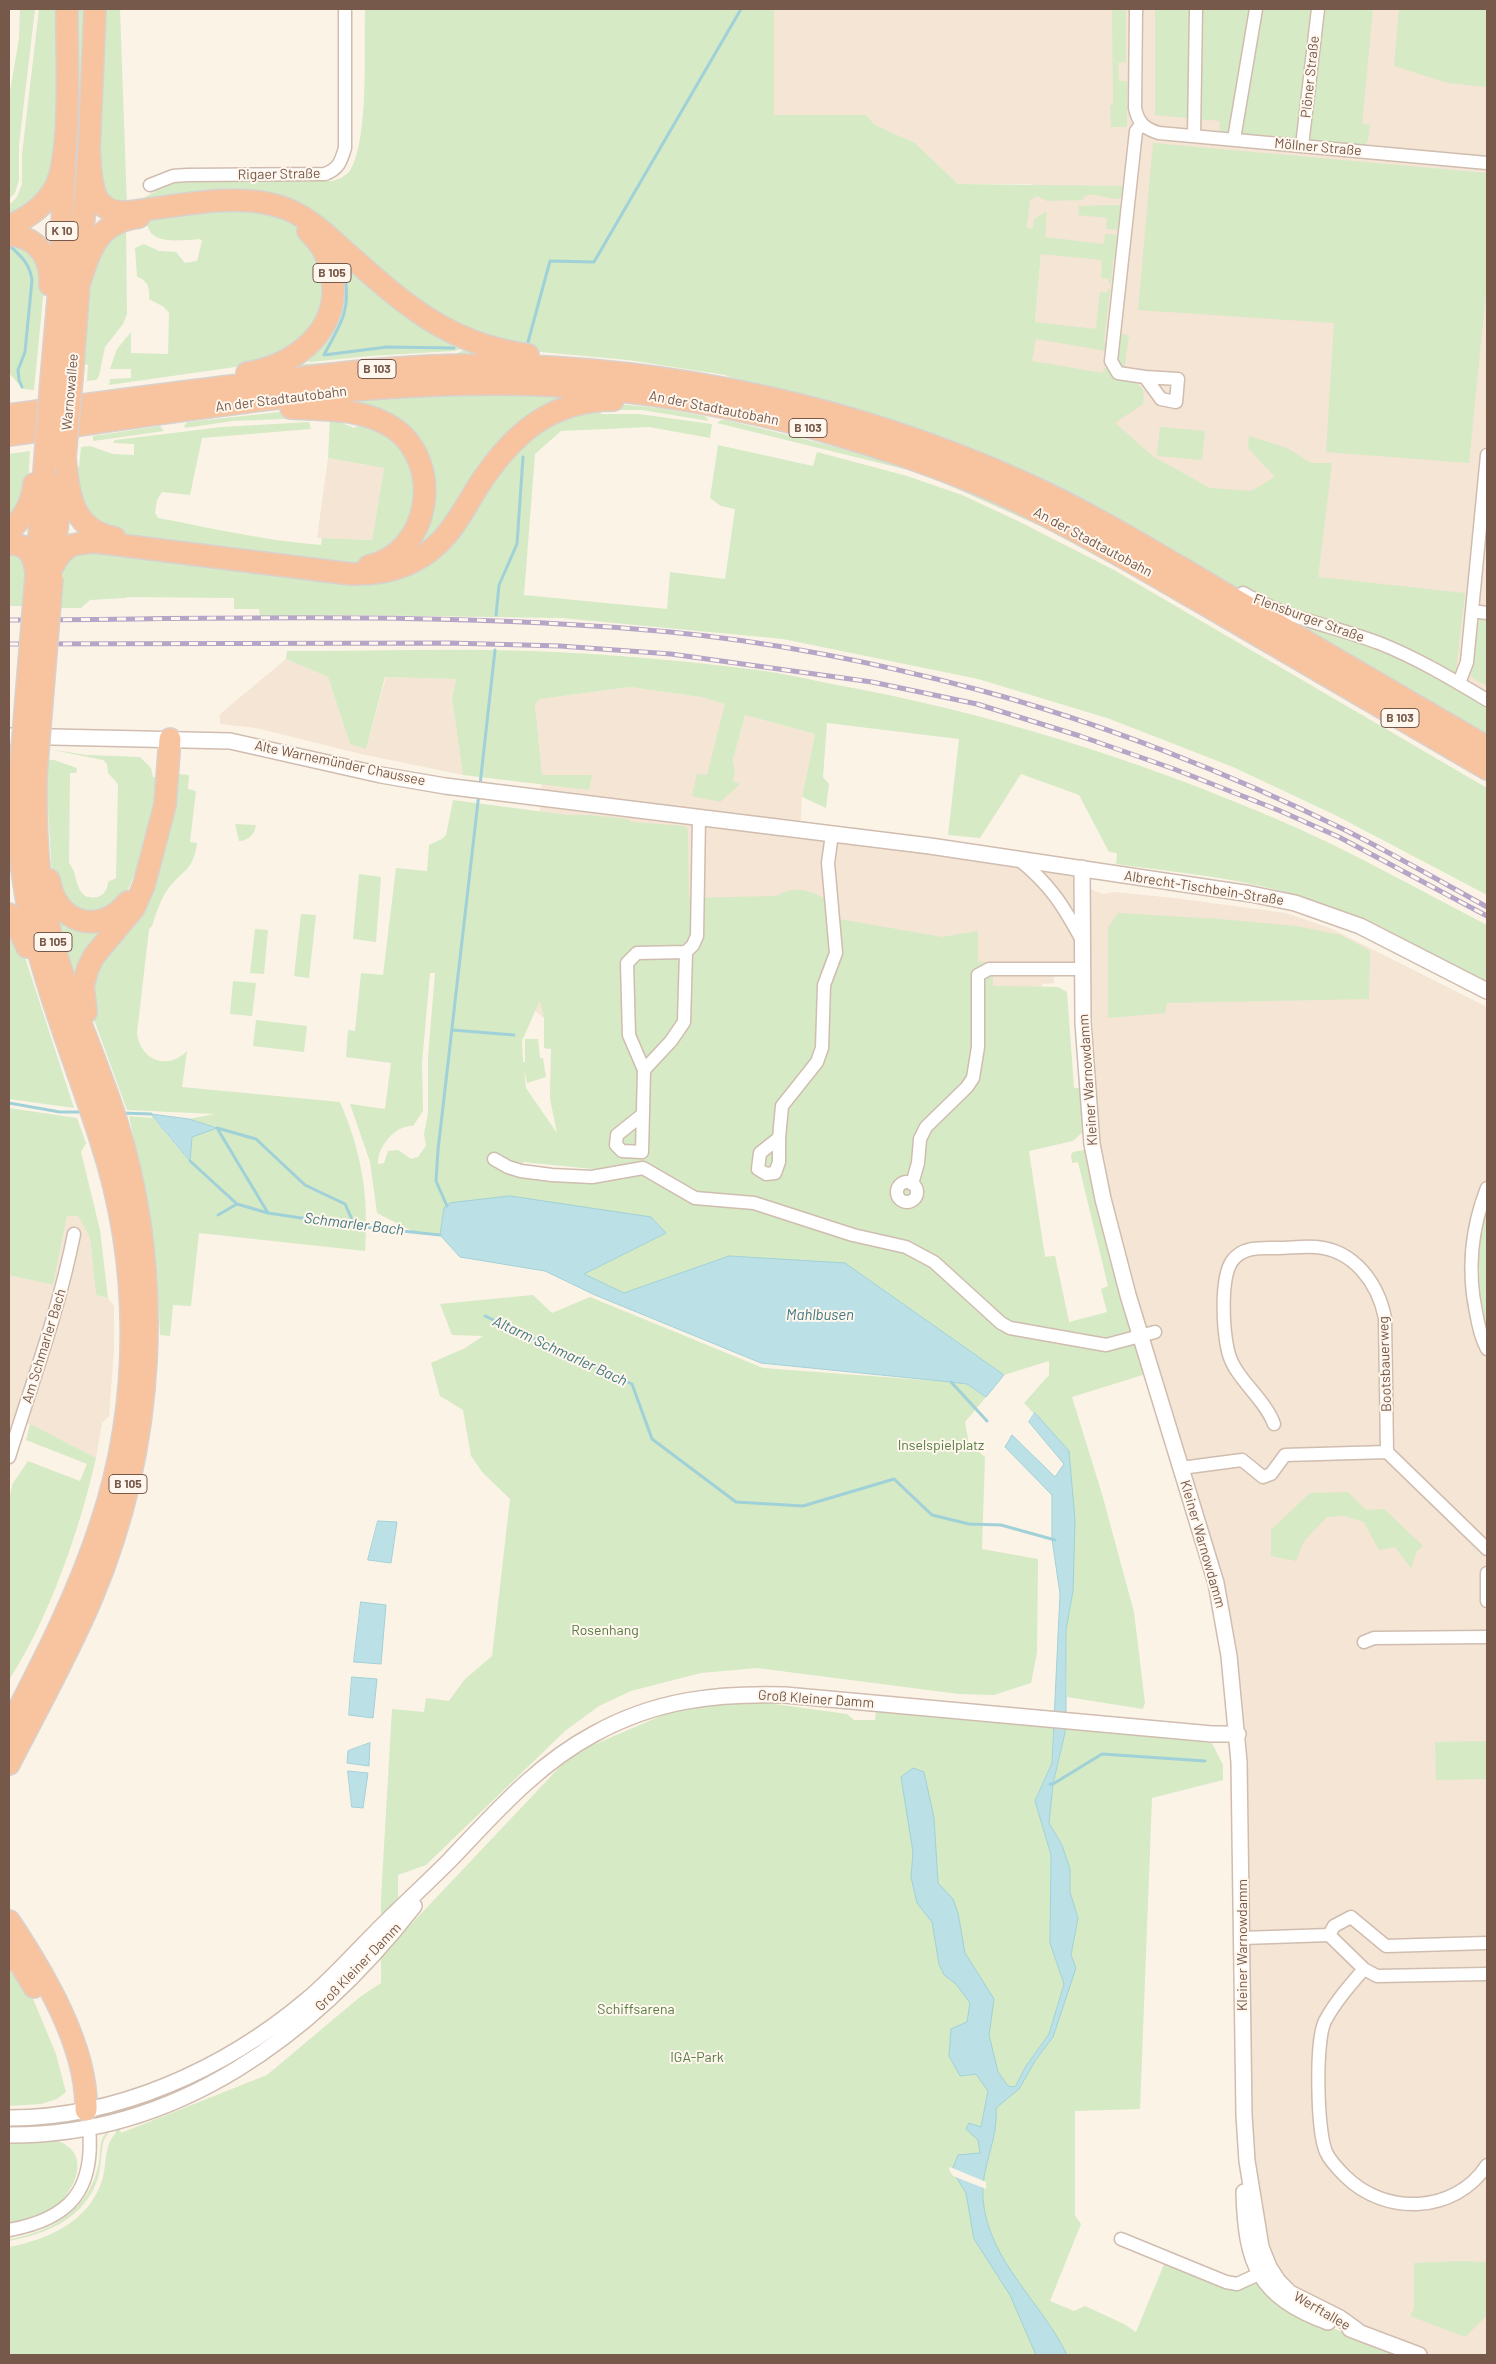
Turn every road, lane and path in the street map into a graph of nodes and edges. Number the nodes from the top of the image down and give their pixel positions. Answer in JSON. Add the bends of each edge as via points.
{"nodes":[{"id":1,"x":67,"y":9,"type":"edge"},
{"id":2,"x":95,"y":9,"type":"edge"},
{"id":3,"x":345,"y":9,"type":"edge"},
{"id":4,"x":1136,"y":9,"type":"edge"},
{"id":5,"x":1196,"y":9,"type":"edge"},
{"id":6,"x":1256,"y":9,"type":"edge"},
{"id":7,"x":1318,"y":9,"type":"edge"},
{"id":8,"x":1145,"y":127,"type":"junction"},
{"id":9,"x":66,"y":132,"type":"junction"},
{"id":10,"x":1194,"y":136,"type":"junction"},
{"id":11,"x":1234,"y":139,"type":"junction"},
{"id":12,"x":1302,"y":146,"type":"junction"},
{"id":13,"x":89,"y":150,"type":"junction"},
{"id":14,"x":1487,"y":163,"type":"edge"},
{"id":15,"x":150,"y":185,"type":"dead end"},
{"id":16,"x":137,"y":214,"type":"junction"},
{"id":17,"x":9,"y":226,"type":"edge"},
{"id":18,"x":9,"y":234,"type":"edge"},
{"id":19,"x":80,"y":280,"type":"junction"},
{"id":20,"x":56,"y":330,"type":"junction"},
{"id":21,"x":571,"y":368,"type":"junction"},
{"id":22,"x":1146,"y":377,"type":"dead end"},
{"id":23,"x":183,"y":392,"type":"junction"},
{"id":24,"x":676,"y":399,"type":"junction"},
{"id":25,"x":251,"y":403,"type":"junction"},
{"id":26,"x":9,"y":415,"type":"edge"},
{"id":27,"x":9,"y":435,"type":"edge"},
{"id":28,"x":1487,"y":455,"type":"edge"},
{"id":29,"x":58,"y":458,"type":"junction"},
{"id":30,"x":1104,"y":522,"type":"junction"},
{"id":31,"x":9,"y":530,"type":"edge"},
{"id":32,"x":9,"y":544,"type":"edge"},
{"id":33,"x":47,"y":574,"type":"junction"},
{"id":34,"x":1472,"y":611,"type":"junction"},
{"id":35,"x":1487,"y":613,"type":"edge"},
{"id":36,"x":1459,"y":684,"type":"junction"},
{"id":37,"x":1487,"y":700,"type":"edge"},
{"id":38,"x":9,"y":736,"type":"edge"},
{"id":39,"x":170,"y":739,"type":"junction"},
{"id":40,"x":1487,"y":747,"type":"edge"},
{"id":41,"x":1487,"y":769,"type":"edge"},
{"id":42,"x":25,"y":780,"type":"junction"},
{"id":43,"x":35,"y":814,"type":"junction"},
{"id":44,"x":699,"y":817,"type":"junction"},
{"id":45,"x":832,"y":834,"type":"junction"},
{"id":46,"x":9,"y":839,"type":"edge"},
{"id":47,"x":1017,"y":858,"type":"junction"},
{"id":48,"x":1082,"y":868,"type":"junction"},
{"id":49,"x":147,"y":870,"type":"junction"},
{"id":50,"x":9,"y":914,"type":"edge"},
{"id":51,"x":1083,"y":942,"type":"junction"},
{"id":52,"x":686,"y":952,"type":"junction"},
{"id":53,"x":1082,"y":969,"type":"junction"},
{"id":54,"x":46,"y":978,"type":"junction"},
{"id":55,"x":1487,"y":991,"type":"edge"},
{"id":56,"x":98,"y":1063,"type":"junction"},
{"id":57,"x":644,"y":1070,"type":"junction"},
{"id":58,"x":642,"y":1115,"type":"dead end"},
{"id":59,"x":778,"y":1138,"type":"dead end"},
{"id":60,"x":494,"y":1159,"type":"dead end"},
{"id":61,"x":912,"y":1184,"type":"dead end"},
{"id":62,"x":1487,"y":1188,"type":"edge"},
{"id":63,"x":74,"y":1234,"type":"dead end"},
{"id":64,"x":1148,"y":1333,"type":"junction"},
{"id":65,"x":1487,"y":1349,"type":"edge"},
{"id":66,"x":1274,"y":1424,"type":"dead end"},
{"id":67,"x":1386,"y":1452,"type":"junction"},
{"id":68,"x":9,"y":1457,"type":"edge"},
{"id":69,"x":1180,"y":1468,"type":"junction"},
{"id":70,"x":1487,"y":1549,"type":"edge"},
{"id":71,"x":1487,"y":1574,"type":"edge"},
{"id":72,"x":1487,"y":1601,"type":"edge"},
{"id":73,"x":1487,"y":1637,"type":"edge"},
{"id":74,"x":1364,"y":1642,"type":"dead end"},
{"id":75,"x":9,"y":1728,"type":"edge"},
{"id":76,"x":1238,"y":1734,"type":"junction"},
{"id":77,"x":12,"y":1758,"type":"edge"},
{"id":78,"x":9,"y":1781,"type":"edge"},
{"id":79,"x":9,"y":1921,"type":"edge"},
{"id":80,"x":1329,"y":1935,"type":"junction"},
{"id":81,"x":1243,"y":1938,"type":"junction"},
{"id":82,"x":1487,"y":1943,"type":"edge"},
{"id":83,"x":9,"y":1954,"type":"edge"},
{"id":84,"x":1364,"y":1969,"type":"junction"},
{"id":85,"x":1487,"y":1974,"type":"edge"},
{"id":86,"x":9,"y":2118,"type":"edge"},
{"id":87,"x":88,"y":2119,"type":"junction"},
{"id":88,"x":9,"y":2135,"type":"edge"},
{"id":89,"x":1487,"y":2165,"type":"edge"},
{"id":90,"x":9,"y":2230,"type":"edge"},
{"id":91,"x":1121,"y":2239,"type":"dead end"},
{"id":92,"x":1264,"y":2270,"type":"junction"},
{"id":93,"x":1419,"y":2355,"type":"edge"}],
"edges":[{"from":1,"to":9,"type":"highway","number":"K 10"},
{"from":2,"to":13,"type":"highway","name":"Warnowallee","number":"K 10"},
{"from":3,"to":15,"type":"street","name":"Rigaer Straße","via":[[345,148],[334,171],[326,174],[173,176]]},
{"from":4,"to":8,"type":"street","via":[[1136,113]]},
{"from":5,"to":10,"type":"street"},
{"from":6,"to":11,"type":"street","via":[[1246,32]]},
{"from":7,"to":12,"type":"street","name":"Plöner Straße"},
{"from":8,"to":10,"type":"street","name":"Möllner Straße"},
{"from":8,"to":22,"type":"street","via":[[1136,131],[1111,361],[1118,373]]},
{"from":9,"to":17,"type":"highway","via":[[62,168],[56,186],[36,212]]},
{"from":9,"to":20,"type":"highway","name":"Warnowallee","number":"K 10"},
{"from":10,"to":11,"type":"street","name":"Möllner Straße"},
{"from":11,"to":12,"type":"street","name":"Möllner Straße"},
{"from":12,"to":14,"type":"street","name":"Möllner Straße"},
{"from":13,"to":16,"type":"highway","via":[[95,196],[99,203],[109,210]]},
{"from":13,"to":19,"type":"highway","name":"Warnowallee","number":"K 10"},
{"from":16,"to":19,"type":"highway","number":"B 105","via":[[104,231],[95,240]]},
{"from":16,"to":21,"type":"highway","via":[[242,200],[288,209],[309,220],[402,303],[435,324],[470,342],[536,356]]},
{"from":16,"to":23,"type":"highway","number":"B 105","via":[[230,207],[274,213],[291,220],[314,237],[326,257],[332,277],[332,300],[326,324],[304,350],[255,372],[197,381]]},
{"from":18,"to":20,"type":"highway","via":[[30,240],[45,255],[50,274],[48,312]]},
{"from":19,"to":29,"type":"highway","name":"Warnowallee","number":"B 105","bridge":true,"via":[[72,377]]},
{"from":20,"to":29,"type":"highway","name":"Warnowallee","bridge":true,"via":[[51,381]]},
{"from":21,"to":23,"type":"highway","name":"An der Stadtautobahn","number":"B 103","via":[[484,365],[366,370]]},
{"from":21,"to":30,"type":"highway","name":"An der Stadtautobahn","number":"B 103","via":[[705,384],[873,425],[1014,479]]},
{"from":23,"to":26,"type":"highway","name":"An der Stadtautobahn","number":"B 103"},
{"from":24,"to":25,"type":"highway","name":"An der Stadtautobahn","number":"B 103","via":[[612,390],[486,384],[367,389]]},
{"from":24,"to":33,"type":"highway","via":[[659,405],[592,401],[553,413],[529,426],[495,461],[442,540],[418,559],[394,570],[351,574],[96,542],[67,547],[60,552]]},
{"from":24,"to":41,"type":"highway","name":"An der Stadtautobahn","number":"B 103","via":[[764,417],[867,444],[971,481],[1090,537]]},
{"from":25,"to":27,"type":"highway","name":"An der Stadtautobahn","number":"B 103"},
{"from":25,"to":29,"type":"highway","via":[[351,412],[388,425],[401,435],[418,458],[425,480],[423,511],[418,525],[404,544],[380,562],[350,568],[113,538],[91,529],[76,511]]},
{"from":28,"to":34,"type":"street"},
{"from":29,"to":31,"type":"highway","via":[[34,478],[29,505]]},
{"from":29,"to":33,"type":"highway","name":"Warnowallee"},
{"from":30,"to":36,"type":"street","name":"Flensburger Straße","via":[[1139,533],[1270,607],[1379,643],[1414,658]]},
{"from":30,"to":40,"type":"highway","name":"An der Stadtautobahn","number":"B 103"},
{"from":32,"to":33,"type":"highway","number":"B 105","via":[[27,548]]},
{"from":33,"to":42,"type":"highway","name":"Warnowallee","number":"B 105","bridge":true},
{"from":34,"to":35,"type":"street"},
{"from":34,"to":36,"type":"street","via":[[1467,662]]},
{"from":36,"to":37,"type":"street","name":"Flensburger Straße"},
{"from":38,"to":39,"type":"street","name":"Alte Warnemünder Chaussee"},
{"from":39,"to":44,"type":"street","name":"Alte Warnemünder Chaussee","via":[[217,739],[253,744],[381,775],[474,790]]},
{"from":39,"to":49,"type":"highway","via":[[166,805]]},
{"from":42,"to":43,"type":"highway","number":"B 105"},
{"from":42,"to":46,"type":"highway"},
{"from":42,"to":54,"type":"highway","number":"B 105","via":[[19,855],[23,888]]},
{"from":43,"to":49,"type":"highway","via":[[43,829],[52,893],[63,911],[77,920],[99,922],[119,912]]},
{"from":43,"to":56,"type":"highway","number":"B 105","via":[[39,877],[51,934],[58,961]]},
{"from":44,"to":45,"type":"street","name":"Alte Warnemünder Chaussee"},
{"from":44,"to":52,"type":"street","via":[[696,936],[694,945]]},
{"from":45,"to":47,"type":"street","name":"Alte Warnemünder Chaussee"},
{"from":45,"to":59,"type":"street","via":[[828,862],[836,953],[824,985],[822,1048],[817,1062],[782,1106]]},
{"from":47,"to":48,"type":"street","name":"Alte Warnemünder Chaussee"},
{"from":47,"to":51,"type":"street","via":[[1056,895]]},
{"from":48,"to":51,"type":"street","name":"Kleiner Warnowdamm"},
{"from":48,"to":55,"type":"street","name":"Albrecht-Tischbein-Straße","via":[[1251,894],[1326,912]]},
{"from":49,"to":56,"type":"highway","via":[[134,908],[94,956],[84,977],[82,996],[96,1040]]},
{"from":50,"to":54,"type":"highway","via":[[18,927],[33,966]]},
{"from":51,"to":53,"type":"street","name":"Kleiner Warnowdamm"},
{"from":52,"to":57,"type":"street","via":[[684,1022]]},
{"from":52,"to":57,"type":"street","via":[[637,953],[627,963],[629,1035]]},
{"from":53,"to":61,"type":"street","via":[[989,969],[978,975],[978,1048],[973,1078],[926,1127],[920,1138]]},
{"from":53,"to":64,"type":"street","name":"Kleiner Warnowdamm","via":[[1085,1074],[1092,1144],[1116,1250]]},
{"from":54,"to":75,"type":"highway","number":"B 105","via":[[95,1122],[118,1202],[127,1260],[131,1319],[125,1415],[110,1494],[89,1558]]},
{"from":56,"to":77,"type":"highway","number":"B 105","via":[[131,1170],[147,1293],[145,1376],[138,1434],[123,1504],[92,1598]]},
{"from":57,"to":58,"type":"street"},
{"from":60,"to":64,"type":"street","via":[[521,1171],[552,1175],[592,1176],[643,1168],[695,1198],[754,1203],[853,1235],[906,1247],[934,1262],[1000,1324],[1010,1328],[1106,1345]]},
{"from":62,"to":65,"type":"street","via":[[1472,1246],[1470,1278],[1478,1324]]},
{"from":63,"to":68,"type":"street","name":"Am Schmarler Bach","via":[[52,1322]]},
{"from":64,"to":69,"type":"street","name":"Kleiner Warnowdamm"},
{"from":66,"to":67,"type":"street","name":"Bootsbauerweg","via":[[1269,1410],[1233,1365],[1226,1341],[1224,1286],[1227,1270],[1239,1255],[1254,1248],[1324,1249],[1342,1255],[1369,1277],[1382,1302],[1385,1318]]},
{"from":67,"to":69,"type":"street","via":[[1285,1455],[1271,1474],[1263,1477],[1242,1460]]},
{"from":67,"to":70,"type":"street"},
{"from":69,"to":76,"type":"street","name":"Kleiner Warnowdamm","via":[[1223,1614]]},
{"from":71,"to":72,"type":"street"},
{"from":73,"to":74,"type":"street","via":[[1374,1638]]},
{"from":76,"to":81,"type":"street","name":"Kleiner Warnowdamm"},
{"from":76,"to":87,"type":"street","name":"Groß Kleiner Damm","via":[[785,1695],[723,1695],[662,1706],[614,1724],[568,1749],[511,1796],[326,1984],[260,2036],[225,2058]]},
{"from":77,"to":78,"type":"highway","via":[[13,1773]]},
{"from":79,"to":87,"type":"highway","via":[[59,2007],[87,2092]]},
{"from":80,"to":81,"type":"street"},
{"from":80,"to":82,"type":"street","via":[[1334,1926],[1351,1917],[1386,1946]]},
{"from":80,"to":84,"type":"street"},
{"from":81,"to":92,"type":"street","name":"Kleiner Warnowdamm","via":[[1242,2027],[1247,2161]]},
{"from":83,"to":87,"type":"highway","via":[[20,1965],[40,1998],[74,2095]]},
{"from":84,"to":85,"type":"street","via":[[1377,1976]]},
{"from":84,"to":89,"type":"street","via":[[1325,2021],[1320,2036],[1321,2120],[1326,2152],[1337,2169],[1368,2195],[1399,2203],[1442,2200],[1458,2193]]},
{"from":86,"to":87,"type":"street","name":"Groß Kleiner Damm"},
{"from":87,"to":88,"type":"street","name":"Groß Kleiner Damm","via":[[56,2133]]},
{"from":87,"to":90,"type":"street","via":[[91,2150],[88,2173],[78,2194],[57,2213]]},
{"from":91,"to":92,"type":"street","via":[[1226,2282],[1237,2284]]},
{"from":92,"to":93,"type":"street","name":"Werftallee","via":[[1290,2293],[1340,2318],[1358,2331]]}]}
